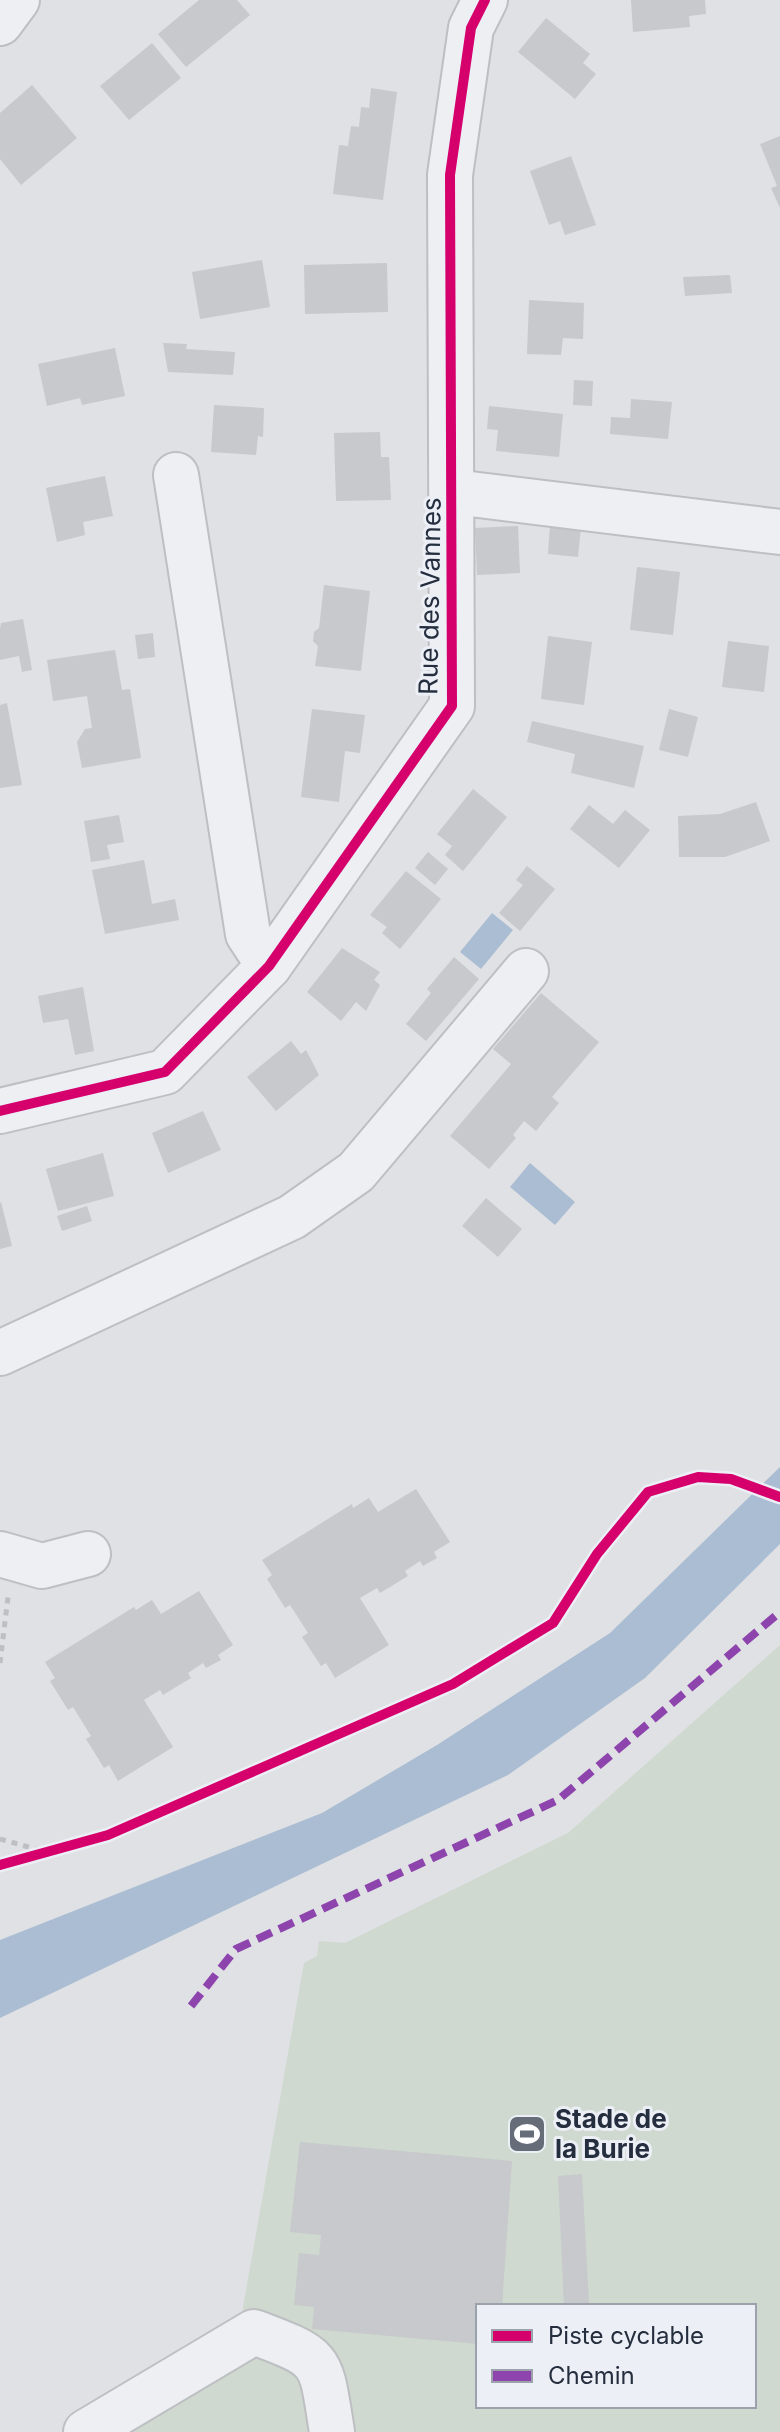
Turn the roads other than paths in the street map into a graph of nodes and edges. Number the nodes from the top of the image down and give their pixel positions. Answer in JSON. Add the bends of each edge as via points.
{"nodes":[{"id":1,"x":17,"y":0,"type":"edge"},
{"id":2,"x":485,"y":0,"type":"edge"},
{"id":3,"x":0,"y":23,"type":"edge"},
{"id":4,"x":176,"y":475,"type":"dead end"},
{"id":5,"x":454,"y":492,"type":"junction"},
{"id":6,"x":780,"y":532,"type":"edge"},
{"id":7,"x":269,"y":966,"type":"junction"},
{"id":8,"x":526,"y":971,"type":"dead end"},
{"id":9,"x":0,"y":1111,"type":"edge"},
{"id":10,"x":0,"y":1353,"type":"edge"},
{"id":11,"x":88,"y":1554,"type":"dead end"},
{"id":12,"x":1,"y":1555,"type":"edge"},
{"id":13,"x":86,"y":2432,"type":"edge"},
{"id":14,"x":332,"y":2432,"type":"edge"}],
"edges":[{"from":1,"to":3,"type":"street"},
{"from":2,"to":5,"type":"street","name":"Rue des Vannes","via":[[471,28],[450,175]]},
{"from":4,"to":7,"type":"street","via":[[248,934]]},
{"from":5,"to":6,"type":"street","name":"Rue des Vannes"},
{"from":5,"to":7,"type":"street","name":"Rue des Vannes","via":[[452,706]]},
{"from":7,"to":9,"type":"street","name":"Rue des Vannes","via":[[165,1072]]},
{"from":8,"to":10,"type":"street","via":[[356,1172],[292,1217]]},
{"from":11,"to":12,"type":"street","via":[[42,1566]]},
{"from":13,"to":14,"type":"street","via":[[254,2332],[304,2351],[322,2371]]}]}
